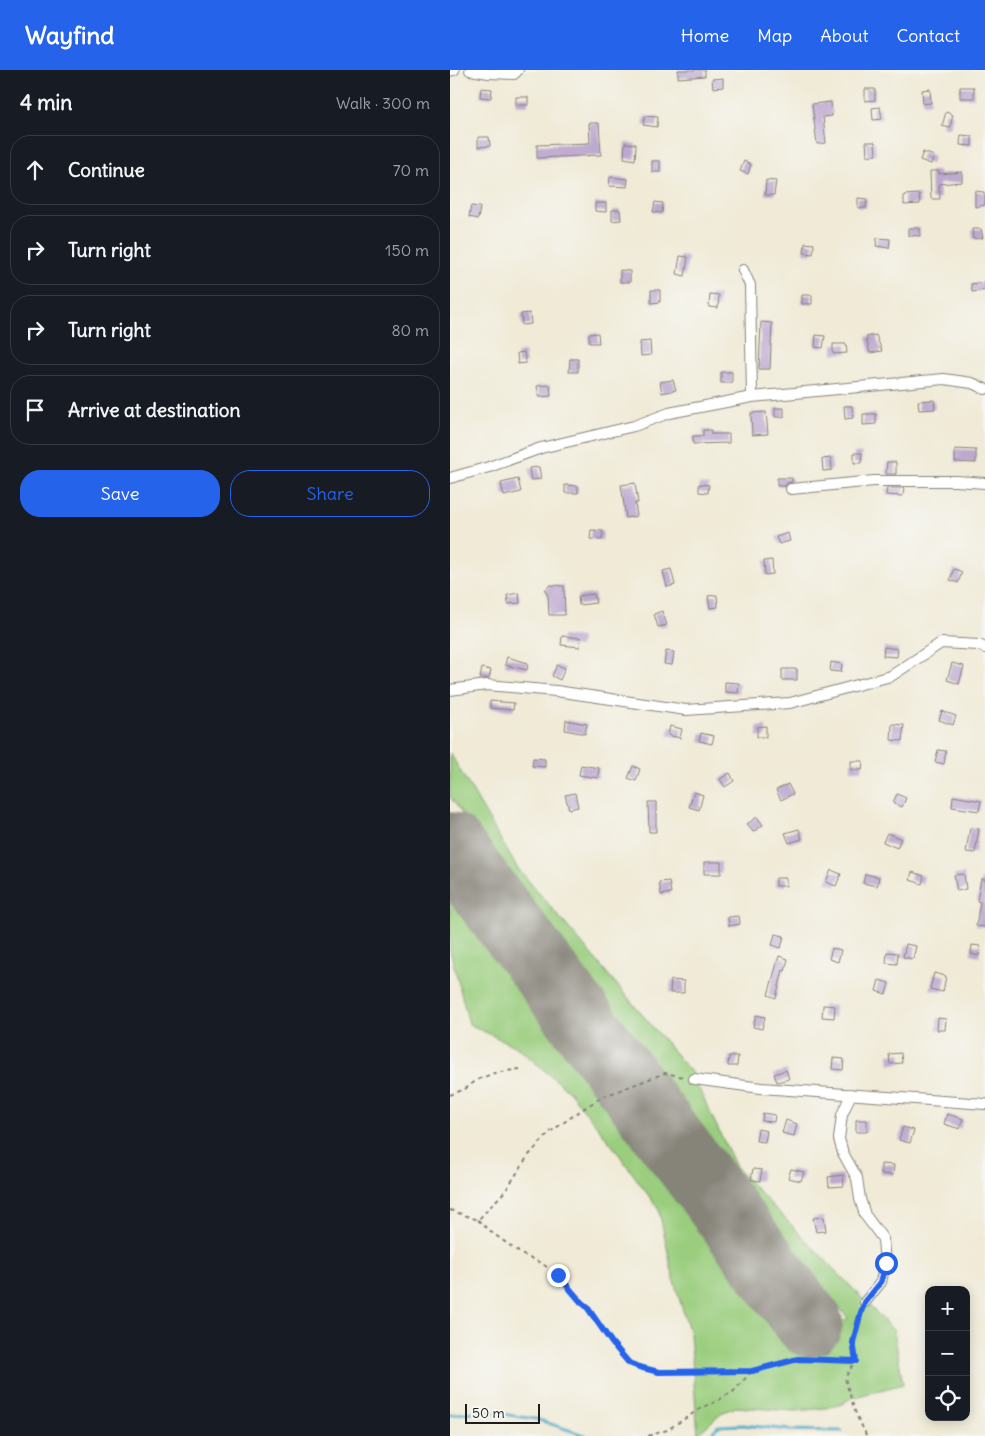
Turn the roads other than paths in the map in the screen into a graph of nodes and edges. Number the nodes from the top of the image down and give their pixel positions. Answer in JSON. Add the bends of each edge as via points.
{"nodes":[{"id":1,"x":454,"y":70,"type":"edge"},
{"id":2,"x":470,"y":70,"type":"edge"},
{"id":3,"x":518,"y":70,"type":"edge"},
{"id":4,"x":450,"y":71,"type":"edge"},
{"id":5,"x":743,"y":270,"type":"dead end"},
{"id":6,"x":985,"y":389,"type":"edge"},
{"id":7,"x":752,"y":397,"type":"junction"},
{"id":8,"x":450,"y":478,"type":"edge"},
{"id":9,"x":985,"y":482,"type":"edge"},
{"id":10,"x":791,"y":489,"type":"dead end"},
{"id":11,"x":985,"y":648,"type":"edge"},
{"id":12,"x":450,"y":690,"type":"edge"},
{"id":13,"x":694,"y":1080,"type":"road end"},
{"id":14,"x":851,"y":1094,"type":"junction"},
{"id":15,"x":985,"y":1104,"type":"edge"},
{"id":16,"x":865,"y":1302,"type":"road end"}],
"edges":[{"from":1,"to":4,"type":"street"},
{"from":2,"to":3,"type":"street","via":[[514,74]]},
{"from":5,"to":7,"type":"street","via":[[750,285]]},
{"from":6,"to":7,"type":"street","via":[[944,379]]},
{"from":7,"to":8,"type":"street","via":[[669,414],[634,426],[541,448]]},
{"from":9,"to":10,"type":"street","via":[[874,481]]},
{"from":11,"to":12,"type":"street","via":[[979,644],[941,643],[891,676],[790,703],[686,710],[556,691],[487,685]]},
{"from":13,"to":14,"type":"street"},
{"from":14,"to":15,"type":"street"},
{"from":14,"to":16,"type":"street","via":[[842,1115],[839,1139],[858,1178],[865,1215],[883,1239],[886,1263],[881,1282]]}]}
